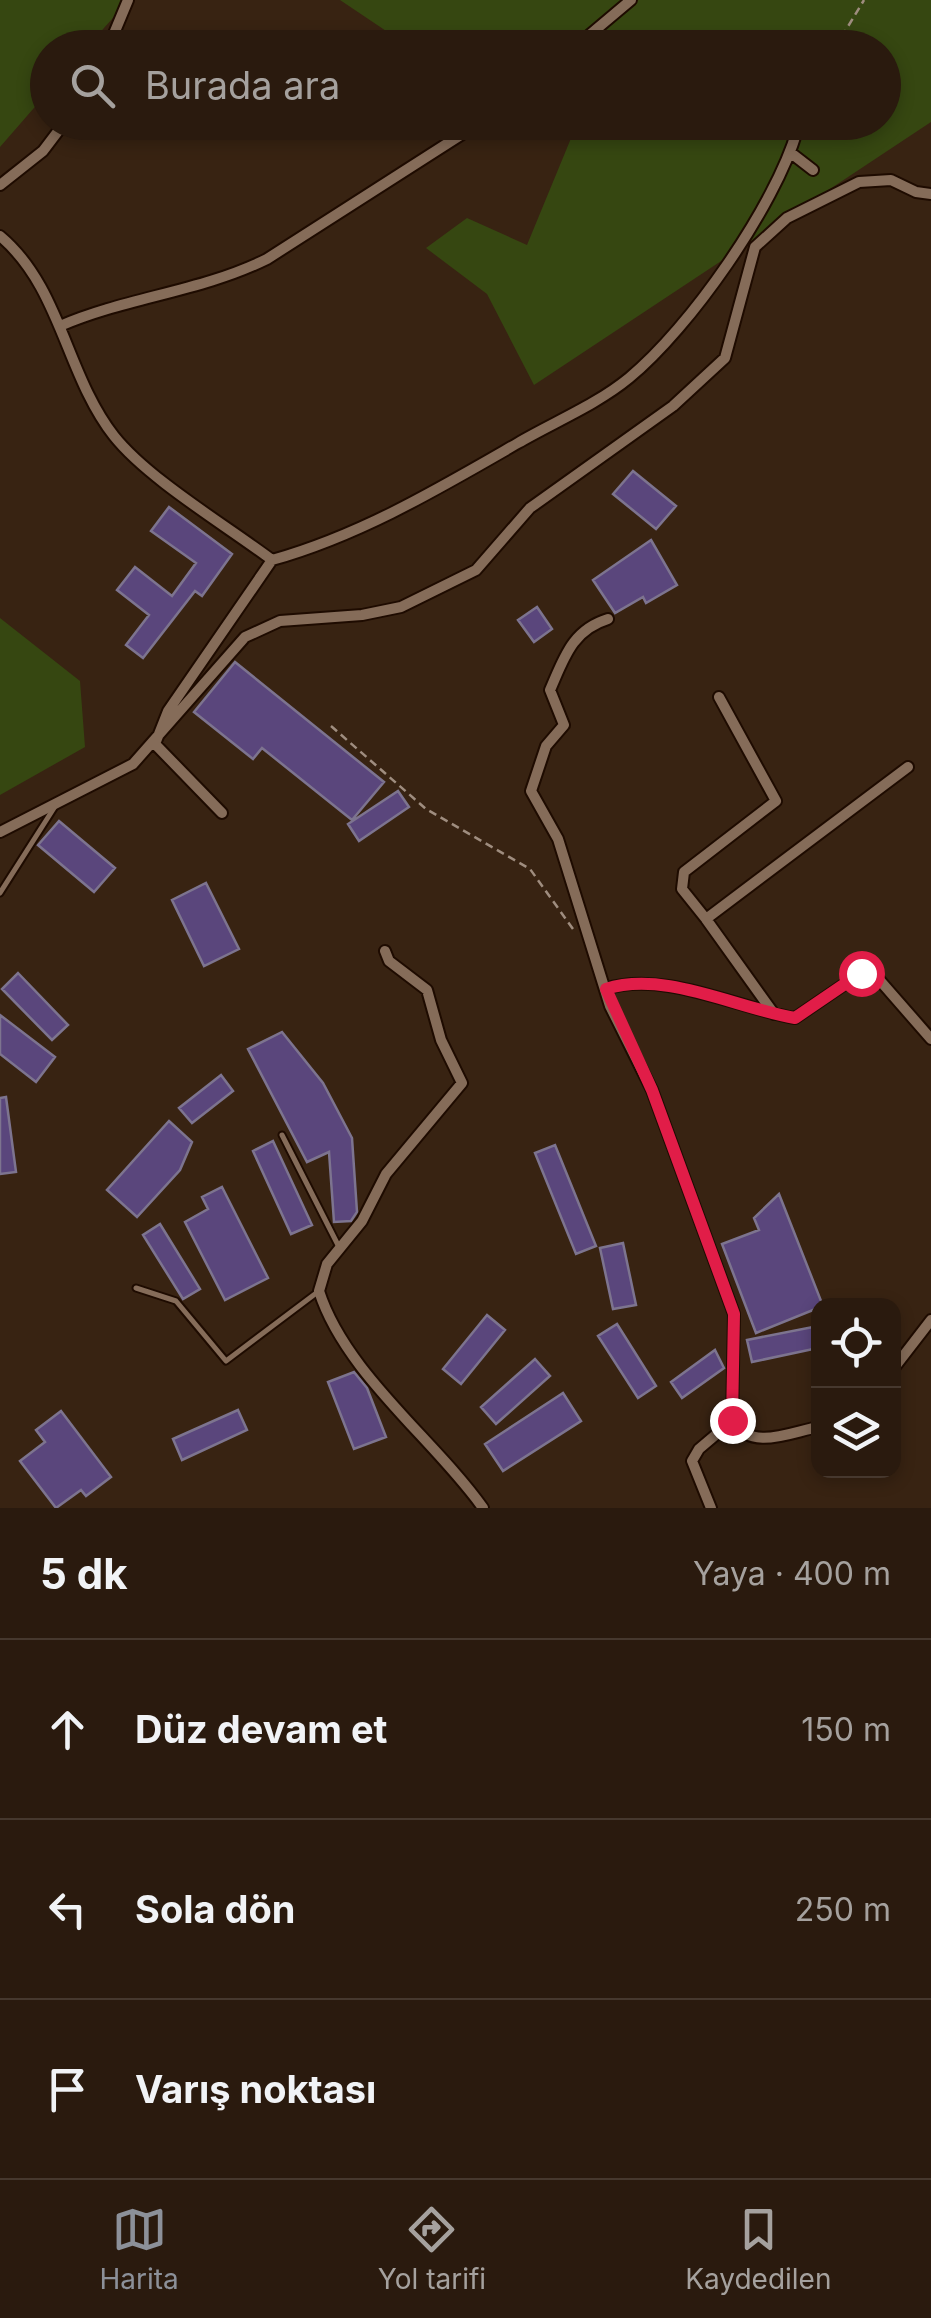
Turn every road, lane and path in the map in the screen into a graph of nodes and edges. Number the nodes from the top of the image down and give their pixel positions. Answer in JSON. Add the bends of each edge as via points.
{"nodes":[{"id":1,"x":128,"y":0,"type":"edge"},
{"id":2,"x":632,"y":0,"type":"edge"},
{"id":3,"x":864,"y":0,"type":"edge"},
{"id":4,"x":116,"y":30,"type":"edge"},
{"id":5,"x":596,"y":30,"type":"edge"},
{"id":6,"x":846,"y":30,"type":"edge"},
{"id":7,"x":51,"y":140,"type":"edge"},
{"id":8,"x":453,"y":140,"type":"edge"},
{"id":9,"x":795,"y":140,"type":"edge"},
{"id":10,"x":790,"y":153,"type":"junction"},
{"id":11,"x":813,"y":170,"type":"dead end"},
{"id":12,"x":0,"y":185,"type":"edge"},
{"id":13,"x":931,"y":195,"type":"edge"},
{"id":14,"x":0,"y":236,"type":"edge"},
{"id":15,"x":60,"y":326,"type":"junction"},
{"id":16,"x":272,"y":560,"type":"junction"},
{"id":17,"x":608,"y":619,"type":"dead end"},
{"id":18,"x":719,"y":698,"type":"dead end"},
{"id":19,"x":331,"y":726,"type":"dead end"},
{"id":20,"x":155,"y":744,"type":"junction"},
{"id":21,"x":908,"y":767,"type":"dead end"},
{"id":22,"x":58,"y":801,"type":"junction"},
{"id":23,"x":222,"y":813,"type":"dead end"},
{"id":24,"x":0,"y":832,"type":"edge"},
{"id":25,"x":0,"y":893,"type":"edge"},
{"id":26,"x":706,"y":919,"type":"junction"},
{"id":27,"x":579,"y":937,"type":"dead end"},
{"id":28,"x":385,"y":951,"type":"dead end"},
{"id":29,"x":606,"y":989,"type":"junction"},
{"id":30,"x":775,"y":1015,"type":"junction"},
{"id":31,"x":931,"y":1039,"type":"edge"},
{"id":32,"x":282,"y":1135,"type":"dead end"},
{"id":33,"x":340,"y":1250,"type":"junction"},
{"id":34,"x":136,"y":1288,"type":"dead end"},
{"id":35,"x":319,"y":1291,"type":"junction"},
{"id":36,"x":931,"y":1320,"type":"edge"},
{"id":37,"x":901,"y":1359,"type":"edge"},
{"id":38,"x":732,"y":1420,"type":"junction"},
{"id":39,"x":811,"y":1428,"type":"edge"},
{"id":40,"x":483,"y":1508,"type":"edge"},
{"id":41,"x":711,"y":1508,"type":"edge"}],
"edges":[{"from":1,"to":4,"type":"street"},
{"from":2,"to":5,"type":"street"},
{"from":3,"to":6,"type":"path"},
{"from":7,"to":12,"type":"street"},
{"from":8,"to":15,"type":"street","via":[[230,277]]},
{"from":9,"to":10,"type":"street"},
{"from":10,"to":11,"type":"street"},
{"from":10,"to":16,"type":"street","via":[[774,194],[703,296],[630,377],[447,486],[344,538]]},
{"from":13,"to":20,"type":"street","via":[[891,180],[859,182],[786,218],[755,247],[725,358],[673,406],[530,508],[476,570],[402,607],[280,621],[244,637]]},
{"from":14,"to":15,"type":"street","via":[[27,264]]},
{"from":15,"to":16,"type":"street","via":[[115,437]]},
{"from":16,"to":20,"type":"street","via":[[168,711]]},
{"from":17,"to":29,"type":"street","via":[[580,632],[568,648],[550,690],[564,725],[546,746],[531,791],[558,839]]},
{"from":18,"to":26,"type":"street","via":[[776,801],[684,872],[682,889]]},
{"from":19,"to":27,"type":"path","via":[[426,809],[530,869]]},
{"from":20,"to":22,"type":"street","via":[[133,764]]},
{"from":20,"to":23,"type":"street"},
{"from":21,"to":26,"type":"street"},
{"from":22,"to":24,"type":"street"},
{"from":22,"to":25,"type":"lane"},
{"from":26,"to":30,"type":"street"},
{"from":28,"to":33,"type":"street","via":[[426,990],[462,1083],[386,1174]]},
{"from":29,"to":30,"type":"street","via":[[647,985]]},
{"from":29,"to":38,"type":"street","via":[[652,1090],[734,1314]]},
{"from":30,"to":31,"type":"street","via":[[795,1018],[861,973],[876,976]]},
{"from":32,"to":33,"type":"lane"},
{"from":33,"to":35,"type":"street","via":[[327,1264]]},
{"from":34,"to":35,"type":"lane","via":[[176,1301],[226,1361]]},
{"from":35,"to":40,"type":"street","via":[[378,1388]]},
{"from":36,"to":37,"type":"street"},
{"from":38,"to":39,"type":"street","via":[[754,1440]]},
{"from":38,"to":41,"type":"street","via":[[692,1461]]}]}
